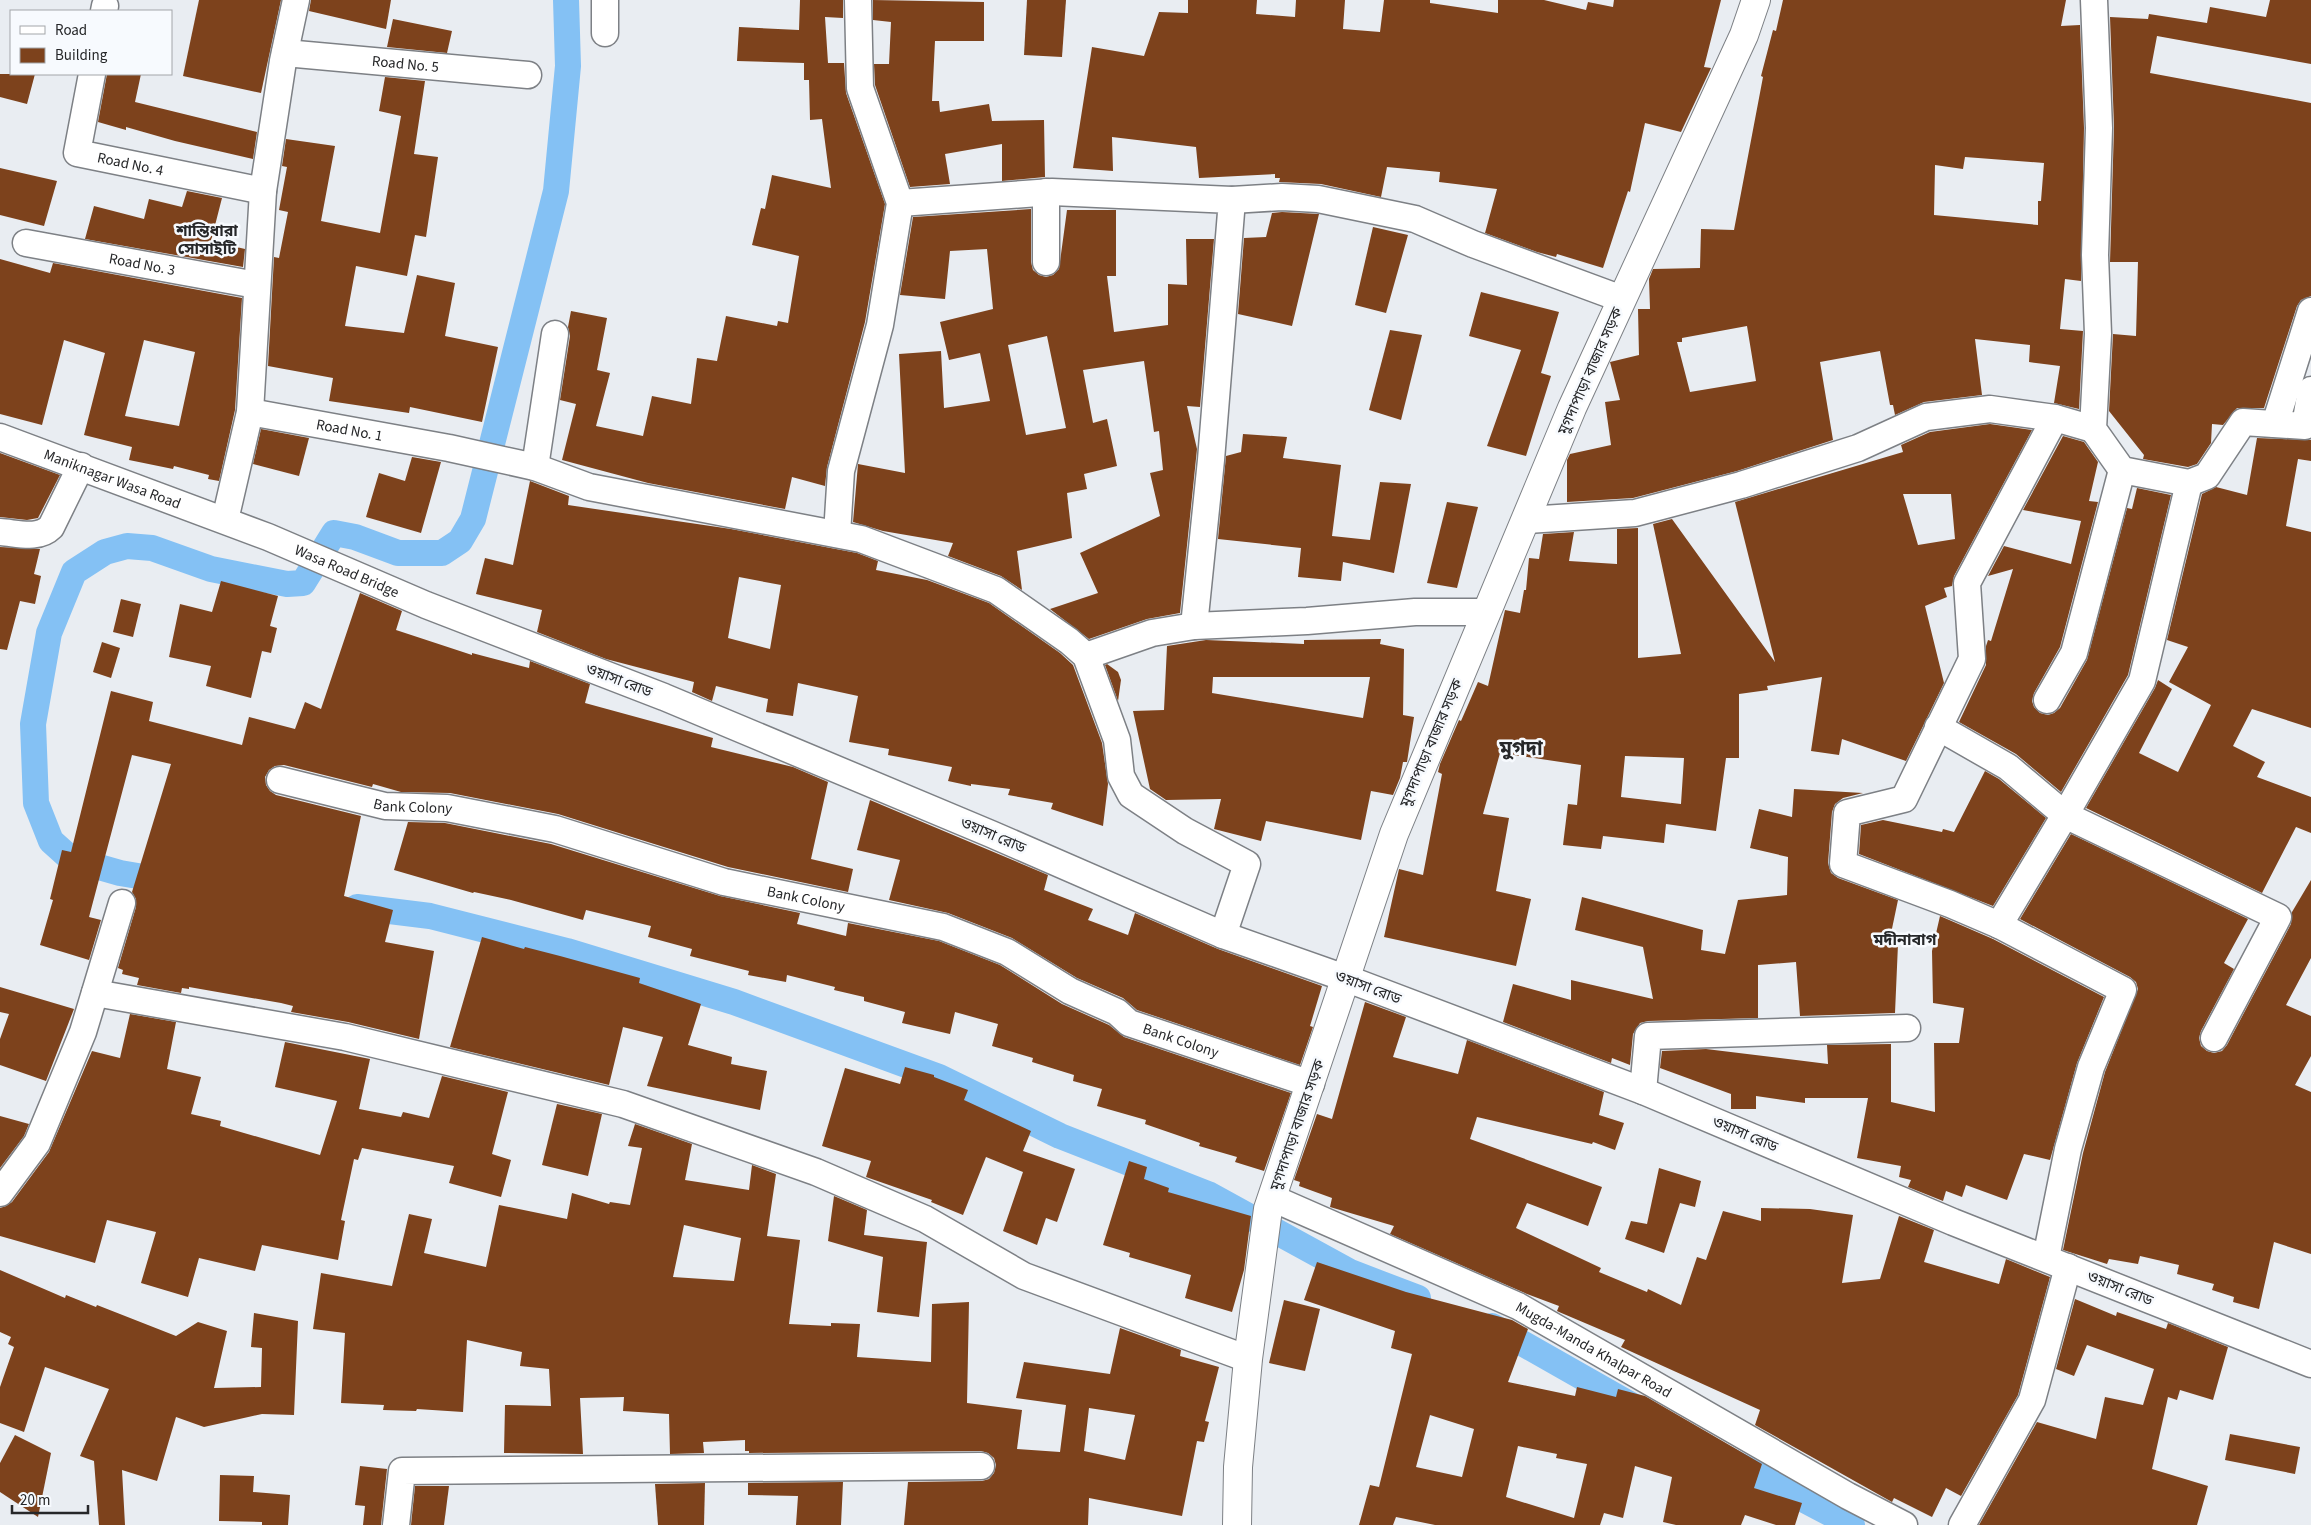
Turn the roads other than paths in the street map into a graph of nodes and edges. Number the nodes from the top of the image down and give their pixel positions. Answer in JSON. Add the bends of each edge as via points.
{"nodes":[{"id":1,"x":296,"y":0,"type":"edge"},
{"id":2,"x":605,"y":0,"type":"edge"},
{"id":3,"x":858,"y":0,"type":"edge"},
{"id":4,"x":1756,"y":0,"type":"edge"},
{"id":5,"x":2094,"y":0,"type":"edge"},
{"id":6,"x":605,"y":33,"type":"dead end"},
{"id":7,"x":285,"y":52,"type":"junction"},
{"id":8,"x":92,"y":75,"type":"edge"},
{"id":9,"x":528,"y":75,"type":"dead end"},
{"id":10,"x":263,"y":191,"type":"junction"},
{"id":11,"x":1046,"y":192,"type":"junction"},
{"id":12,"x":1232,"y":200,"type":"junction"},
{"id":13,"x":900,"y":203,"type":"junction"},
{"id":14,"x":26,"y":243,"type":"dead end"},
{"id":15,"x":1046,"y":262,"type":"dead end"},
{"id":16,"x":256,"y":285,"type":"junction"},
{"id":17,"x":1622,"y":299,"type":"junction"},
{"id":18,"x":2311,"y":311,"type":"edge"},
{"id":19,"x":555,"y":334,"type":"dead end"},
{"id":20,"x":2311,"y":390,"type":"edge"},
{"id":21,"x":250,"y":412,"type":"junction"},
{"id":22,"x":2055,"y":418,"type":"junction"},
{"id":23,"x":2275,"y":424,"type":"junction"},
{"id":24,"x":2094,"y":428,"type":"junction"},
{"id":25,"x":0,"y":438,"type":"edge"},
{"id":26,"x":529,"y":465,"type":"junction"},
{"id":27,"x":81,"y":466,"type":"junction"},
{"id":28,"x":2122,"y":470,"type":"junction"},
{"id":29,"x":2189,"y":483,"type":"junction"},
{"id":30,"x":225,"y":520,"type":"junction"},
{"id":31,"x":1527,"y":520,"type":"junction"},
{"id":32,"x":0,"y":532,"type":"edge"},
{"id":33,"x":837,"y":534,"type":"junction"},
{"id":34,"x":426,"y":605,"type":"joint"},
{"id":35,"x":1487,"y":612,"type":"junction"},
{"id":36,"x":1194,"y":626,"type":"junction"},
{"id":37,"x":1086,"y":656,"type":"junction"},
{"id":38,"x":2047,"y":700,"type":"dead end"},
{"id":39,"x":1938,"y":727,"type":"junction"},
{"id":40,"x":280,"y":780,"type":"dead end"},
{"id":41,"x":2065,"y":815,"type":"junction"},
{"id":42,"x":122,"y":903,"type":"dead end"},
{"id":43,"x":1999,"y":925,"type":"junction"},
{"id":44,"x":1223,"y":935,"type":"junction"},
{"id":45,"x":1346,"y":978,"type":"junction"},
{"id":46,"x":95,"y":993,"type":"junction"},
{"id":47,"x":1907,"y":1028,"type":"dead end"},
{"id":48,"x":2214,"y":1038,"type":"dead end"},
{"id":49,"x":1310,"y":1084,"type":"junction"},
{"id":50,"x":1643,"y":1091,"type":"junction"},
{"id":51,"x":0,"y":1193,"type":"edge"},
{"id":52,"x":1270,"y":1204,"type":"junction"},
{"id":53,"x":2057,"y":1263,"type":"junction"},
{"id":54,"x":1248,"y":1359,"type":"junction"},
{"id":55,"x":2311,"y":1364,"type":"edge"},
{"id":56,"x":981,"y":1466,"type":"dead end"},
{"id":57,"x":396,"y":1525,"type":"edge"},
{"id":58,"x":1237,"y":1525,"type":"edge"},
{"id":59,"x":1904,"y":1525,"type":"edge"},
{"id":60,"x":1962,"y":1525,"type":"edge"}],
"edges":[{"from":1,"to":7,"type":"street"},
{"from":2,"to":6,"type":"street"},
{"from":3,"to":13,"type":"street","via":[[860,88]]},
{"from":4,"to":17,"type":"street","name":"মুগদাপাড়া বাজার সড়ক","via":[[1744,35]]},
{"from":5,"to":24,"type":"street","via":[[2099,128]]},
{"from":7,"to":9,"type":"street","name":"Road No. 5"},
{"from":7,"to":10,"type":"street"},
{"from":8,"to":10,"type":"street","name":"Road No. 4","via":[[77,153]]},
{"from":10,"to":16,"type":"street"},
{"from":11,"to":12,"type":"street"},
{"from":11,"to":13,"type":"street"},
{"from":11,"to":15,"type":"street"},
{"from":12,"to":17,"type":"street","via":[[1318,199],[1415,219]]},
{"from":12,"to":36,"type":"street"},
{"from":13,"to":33,"type":"street","via":[[880,325],[841,471]]},
{"from":14,"to":16,"type":"street","name":"Road No. 3"},
{"from":16,"to":21,"type":"street"},
{"from":17,"to":31,"type":"street","name":"মুগদাপাড়া বাজার সড়ক","via":[[1572,408]]},
{"from":18,"to":23,"type":"street"},
{"from":19,"to":26,"type":"street"},
{"from":20,"to":23,"type":"street","via":[[2305,426]]},
{"from":21,"to":26,"type":"street","name":"Road No. 1"},
{"from":21,"to":30,"type":"street"},
{"from":22,"to":24,"type":"street"},
{"from":22,"to":31,"type":"street","via":[[1990,409],[1926,417],[1858,448],[1741,485],[1635,513]]},
{"from":22,"to":39,"type":"street","via":[[1966,583],[1972,659]]},
{"from":23,"to":29,"type":"street","via":[[2243,422],[2207,476]]},
{"from":24,"to":28,"type":"street"},
{"from":25,"to":27,"type":"street","name":"Maniknagar Wasa Road"},
{"from":26,"to":33,"type":"street","name":"Road No. 1","via":[[589,487]]},
{"from":27,"to":30,"type":"street","name":"Maniknagar Wasa Road"},
{"from":27,"to":32,"type":"street","via":[[51,527],[45,532],[36,535]]},
{"from":28,"to":29,"type":"street"},
{"from":28,"to":38,"type":"street","via":[[2074,653]]},
{"from":29,"to":41,"type":"street","via":[[2142,681]]},
{"from":30,"to":34,"type":"street","name":"Wasa Road Bridge"},
{"from":31,"to":35,"type":"street","name":"মুগদাপাড়া বাজার সড়ক"},
{"from":33,"to":37,"type":"street","name":"Road No. 1","via":[[861,539],[996,590]]},
{"from":34,"to":44,"type":"street","name":"ওয়াসা রোড","via":[[673,701]]},
{"from":35,"to":36,"type":"street","via":[[1415,612]]},
{"from":35,"to":45,"type":"street","name":"মুগদাপাড়া বাজার সড়ক","via":[[1394,834]]},
{"from":36,"to":37,"type":"street","via":[[1152,633]]},
{"from":37,"to":44,"type":"street","via":[[1117,740],[1121,776],[1131,796],[1185,831],[1247,864]]},
{"from":39,"to":41,"type":"street","via":[[2008,767]]},
{"from":39,"to":43,"type":"street","via":[[1904,799],[1847,813],[1842,864]]},
{"from":40,"to":49,"type":"street","name":"Bank Colony","via":[[384,806],[447,808],[556,829],[724,882],[943,927],[1008,952],[1070,991],[1116,1012],[1129,1023]]},
{"from":41,"to":43,"type":"street"},
{"from":41,"to":48,"type":"street","via":[[2278,917]]},
{"from":42,"to":46,"type":"street"},
{"from":43,"to":53,"type":"street","via":[[2123,990],[2091,1067],[2068,1149]]},
{"from":44,"to":45,"type":"street","name":"ওয়াসা রোড"},
{"from":45,"to":49,"type":"street","name":"মুগদাপাড়া বাজার সড়ক"},
{"from":45,"to":50,"type":"street","name":"ওয়াসা রোড"},
{"from":46,"to":51,"type":"street","via":[[84,1032],[37,1143]]},
{"from":46,"to":54,"type":"street","via":[[345,1037],[623,1104],[816,1172],[925,1219],[1024,1276]]},
{"from":47,"to":50,"type":"street","via":[[1648,1036]]},
{"from":49,"to":52,"type":"street","name":"মুগদাপাড়া বাজার সড়ক"},
{"from":50,"to":53,"type":"street","name":"ওয়াসা রোড"},
{"from":52,"to":54,"type":"street","name":"মুগদাপাড়া বাজার সড়ক"},
{"from":52,"to":59,"type":"street","name":"Mugda-Manda Khalpar Road","via":[[1518,1306]]},
{"from":53,"to":55,"type":"street","name":"ওয়াসা রোড"},
{"from":53,"to":60,"type":"street","via":[[2032,1400]]},
{"from":54,"to":58,"type":"street","name":"মুগদাপাড়া বাজার সড়ক","via":[[1238,1467]]},
{"from":56,"to":57,"type":"street","via":[[402,1471]]}]}
